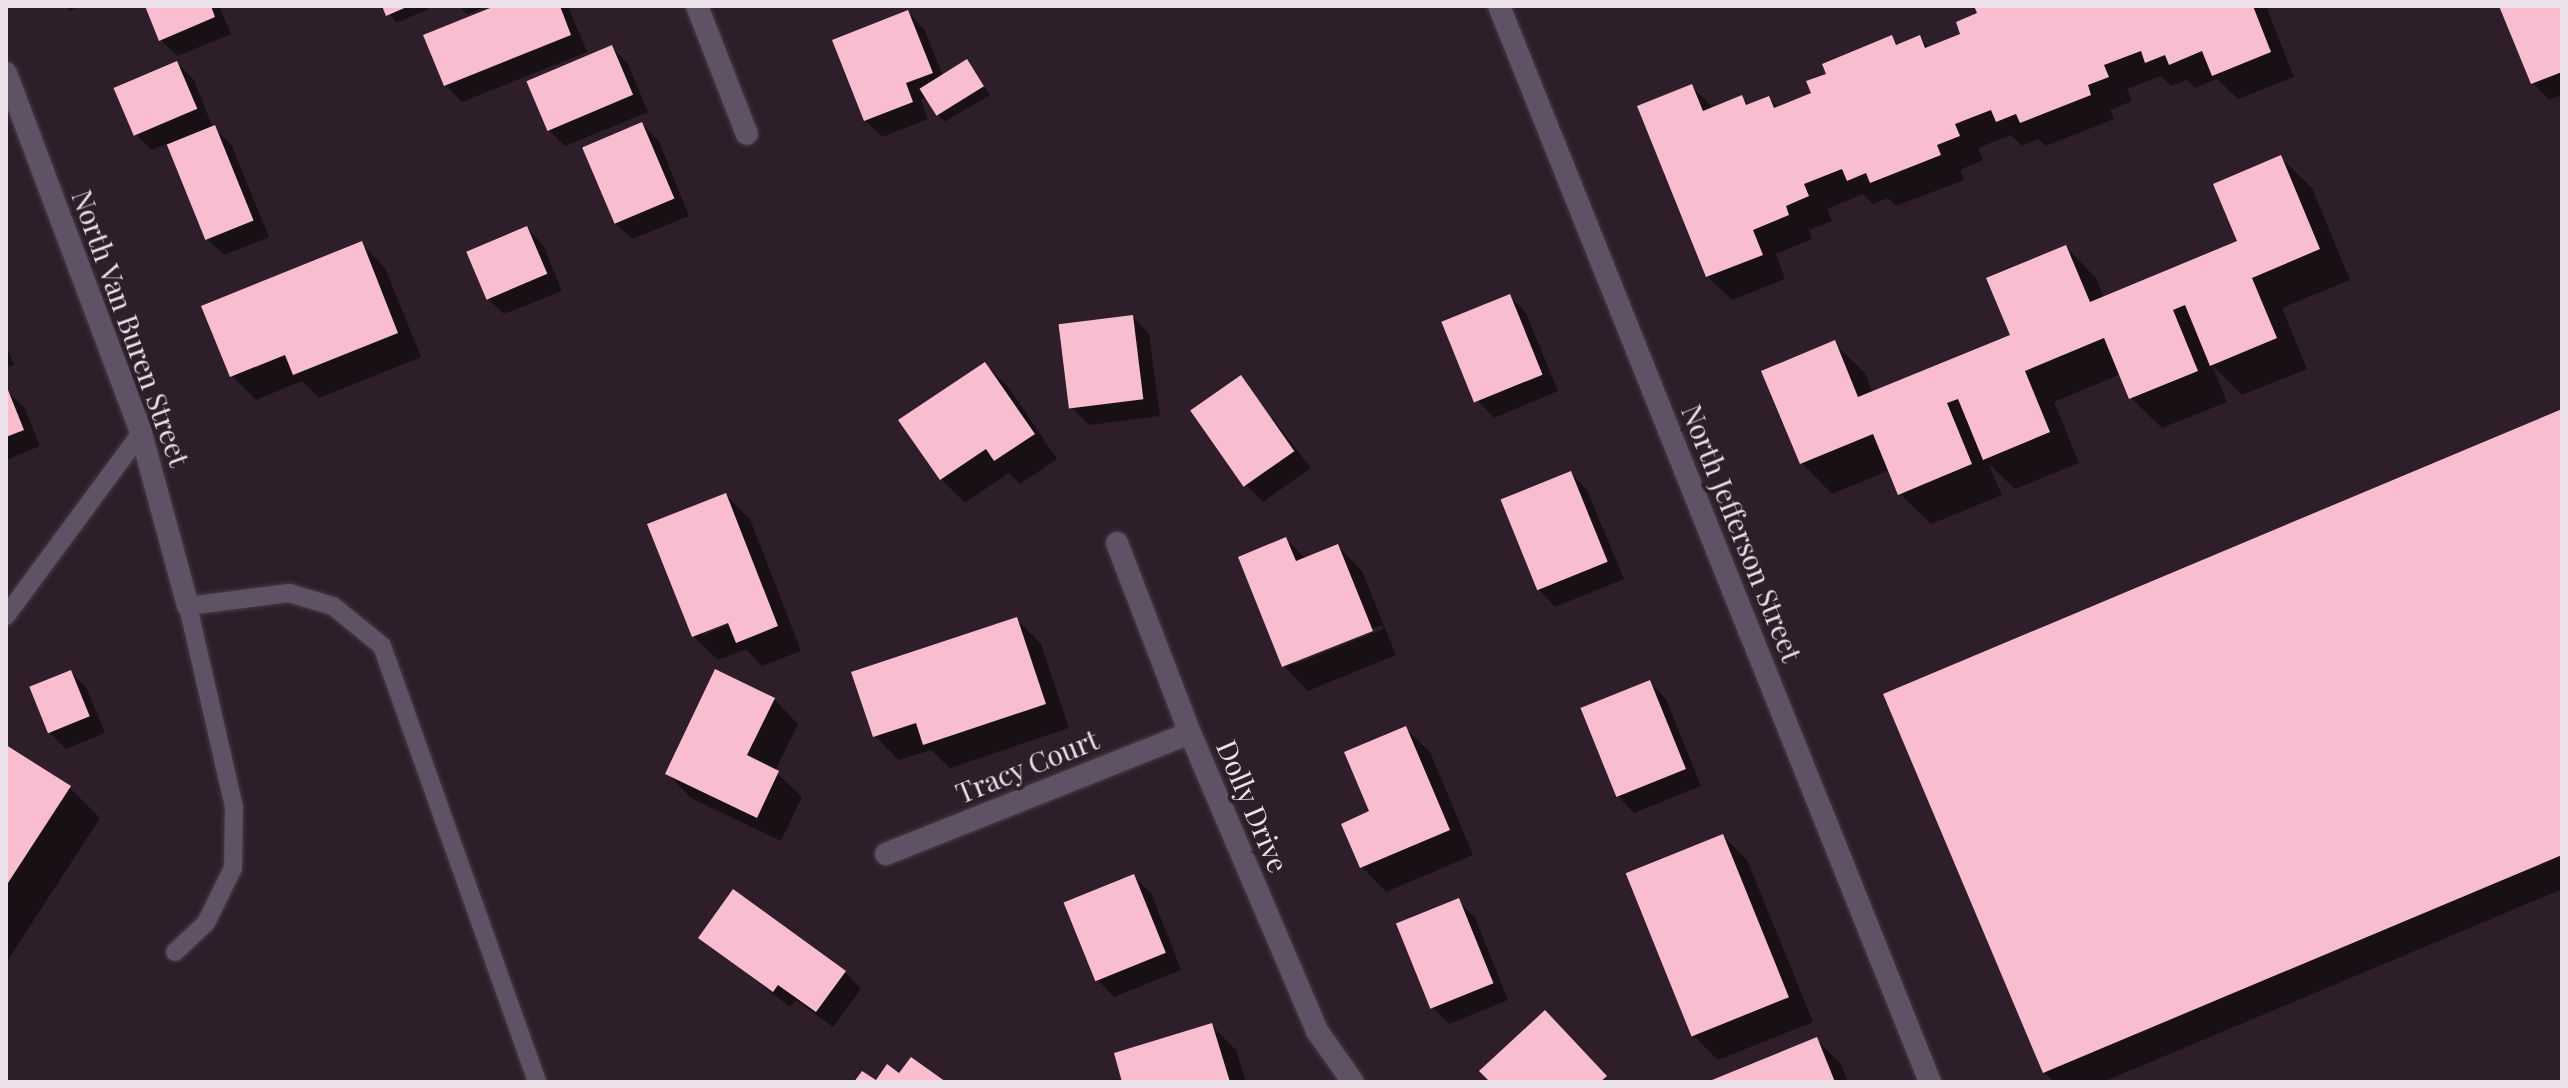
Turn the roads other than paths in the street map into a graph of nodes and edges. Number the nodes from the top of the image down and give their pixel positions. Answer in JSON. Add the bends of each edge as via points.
{"nodes":[{"id":1,"x":697,"y":6,"type":"edge"},
{"id":2,"x":1499,"y":6,"type":"edge"},
{"id":3,"x":6,"y":73,"type":"edge"},
{"id":4,"x":747,"y":134,"type":"dead end"},
{"id":5,"x":141,"y":433,"type":"junction"},
{"id":6,"x":1117,"y":543,"type":"dead end"},
{"id":7,"x":188,"y":606,"type":"junction"},
{"id":8,"x":6,"y":616,"type":"edge"},
{"id":9,"x":1190,"y":733,"type":"junction"},
{"id":10,"x":886,"y":854,"type":"dead end"},
{"id":11,"x":175,"y":952,"type":"dead end"},
{"id":12,"x":537,"y":1082,"type":"edge"},
{"id":13,"x":1353,"y":1082,"type":"edge"},
{"id":14,"x":1930,"y":1082,"type":"edge"}],
"edges":[{"from":1,"to":4,"type":"street"},
{"from":2,"to":14,"type":"street","name":"North Jefferson Street"},
{"from":3,"to":5,"type":"street","name":"North Van Buren Street"},
{"from":5,"to":7,"type":"street","name":"North Van Buren Street"},
{"from":5,"to":8,"type":"lane"},
{"from":6,"to":9,"type":"street","name":"Dolly Drive"},
{"from":7,"to":11,"type":"lane","via":[[234,807],[233,868],[206,923]]},
{"from":7,"to":12,"type":"lane","via":[[289,593],[333,606],[382,646]]},
{"from":9,"to":10,"type":"street","name":"Tracy Court"},
{"from":9,"to":13,"type":"street","name":"Dolly Drive","via":[[1317,1031]]}]}
